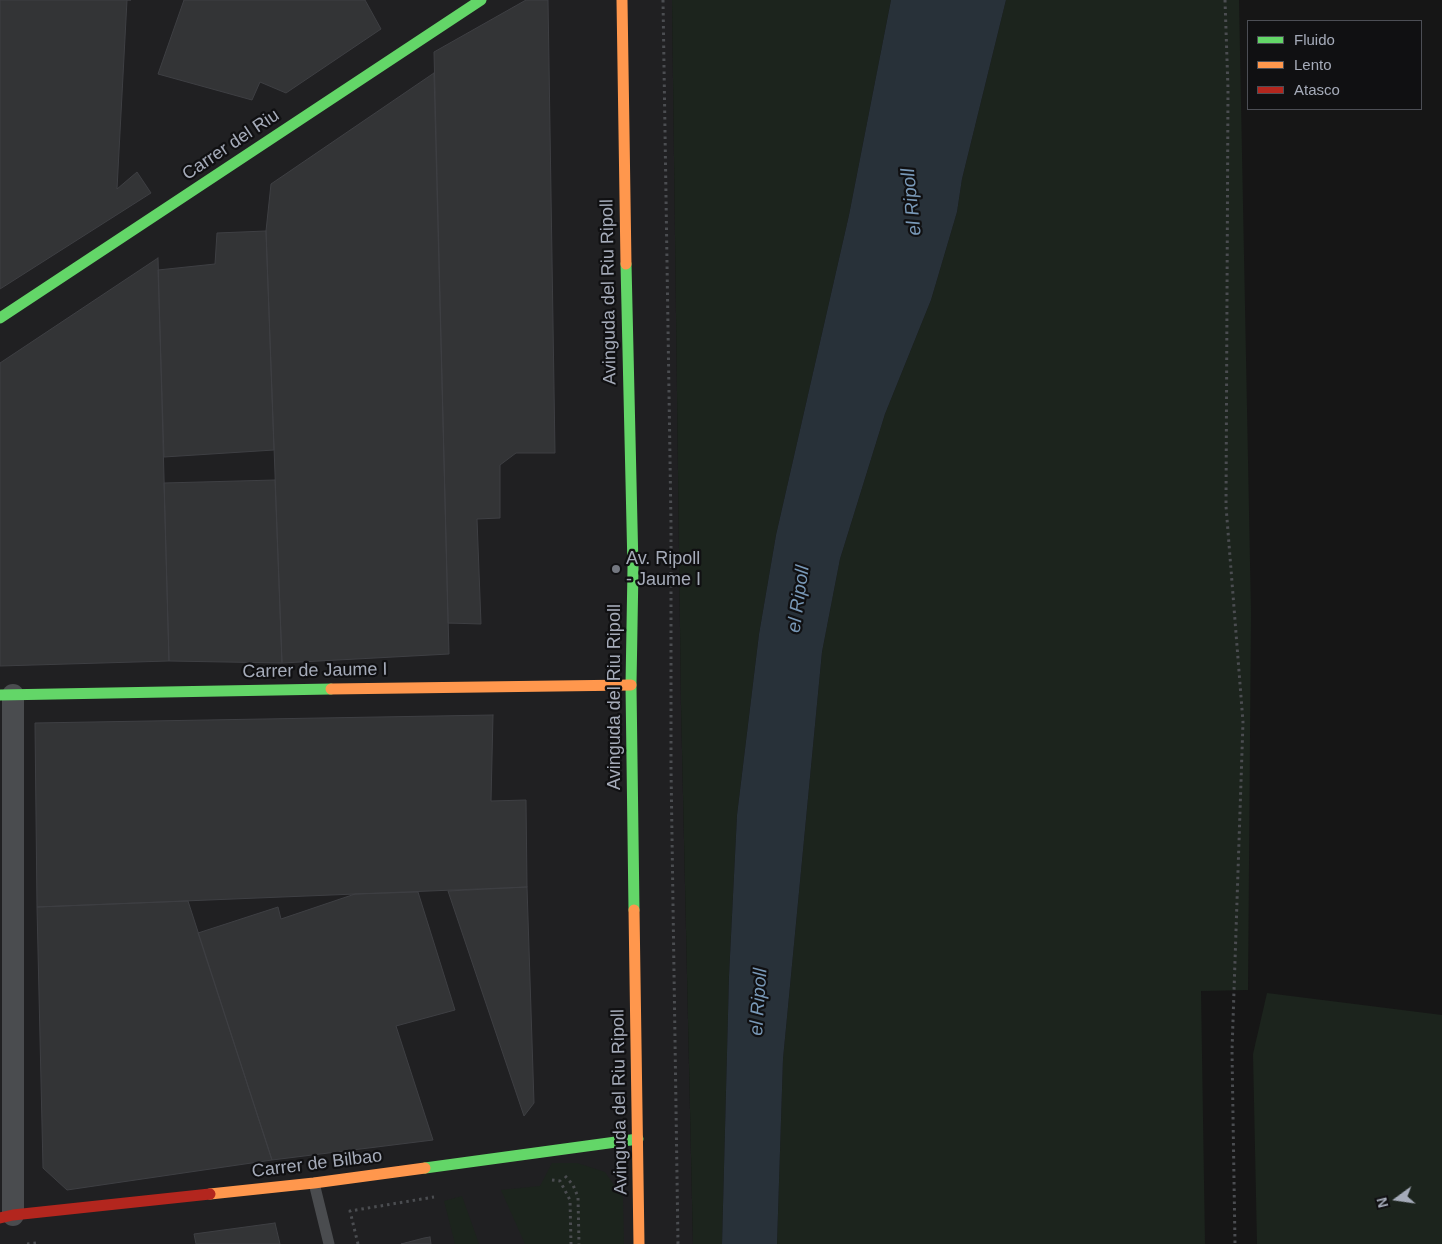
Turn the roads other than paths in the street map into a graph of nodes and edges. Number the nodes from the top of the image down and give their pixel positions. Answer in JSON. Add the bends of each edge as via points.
{"nodes":[{"id":1,"x":481,"y":0,"type":"edge"},
{"id":2,"x":622,"y":0,"type":"edge"},
{"id":3,"x":0,"y":318,"type":"edge"},
{"id":4,"x":631,"y":685,"type":"junction"},
{"id":5,"x":6,"y":695,"type":"edge"},
{"id":6,"x":638,"y":1139,"type":"junction"},
{"id":7,"x":314,"y":1183,"type":"junction"},
{"id":8,"x":7,"y":1216,"type":"edge"},
{"id":9,"x":329,"y":1244,"type":"edge"},
{"id":10,"x":639,"y":1244,"type":"edge"}],
"edges":[{"from":1,"to":3,"type":"street","name":"Carrer del Riu"},
{"from":2,"to":4,"type":"street","name":"Avinguda del Riu Ripoll","via":[[633,568]]},
{"from":4,"to":5,"type":"street","name":"Carrer de Jaume I"},
{"from":4,"to":6,"type":"street","name":"Avinguda del Riu Ripoll"},
{"from":5,"to":8,"type":"street"},
{"from":6,"to":7,"type":"street","name":"Carrer de Bilbao"},
{"from":6,"to":10,"type":"street","name":"Avinguda del Riu Ripoll"},
{"from":7,"to":8,"type":"street","name":"Carrer de Bilbao"},
{"from":7,"to":9,"type":"lane"}]}
